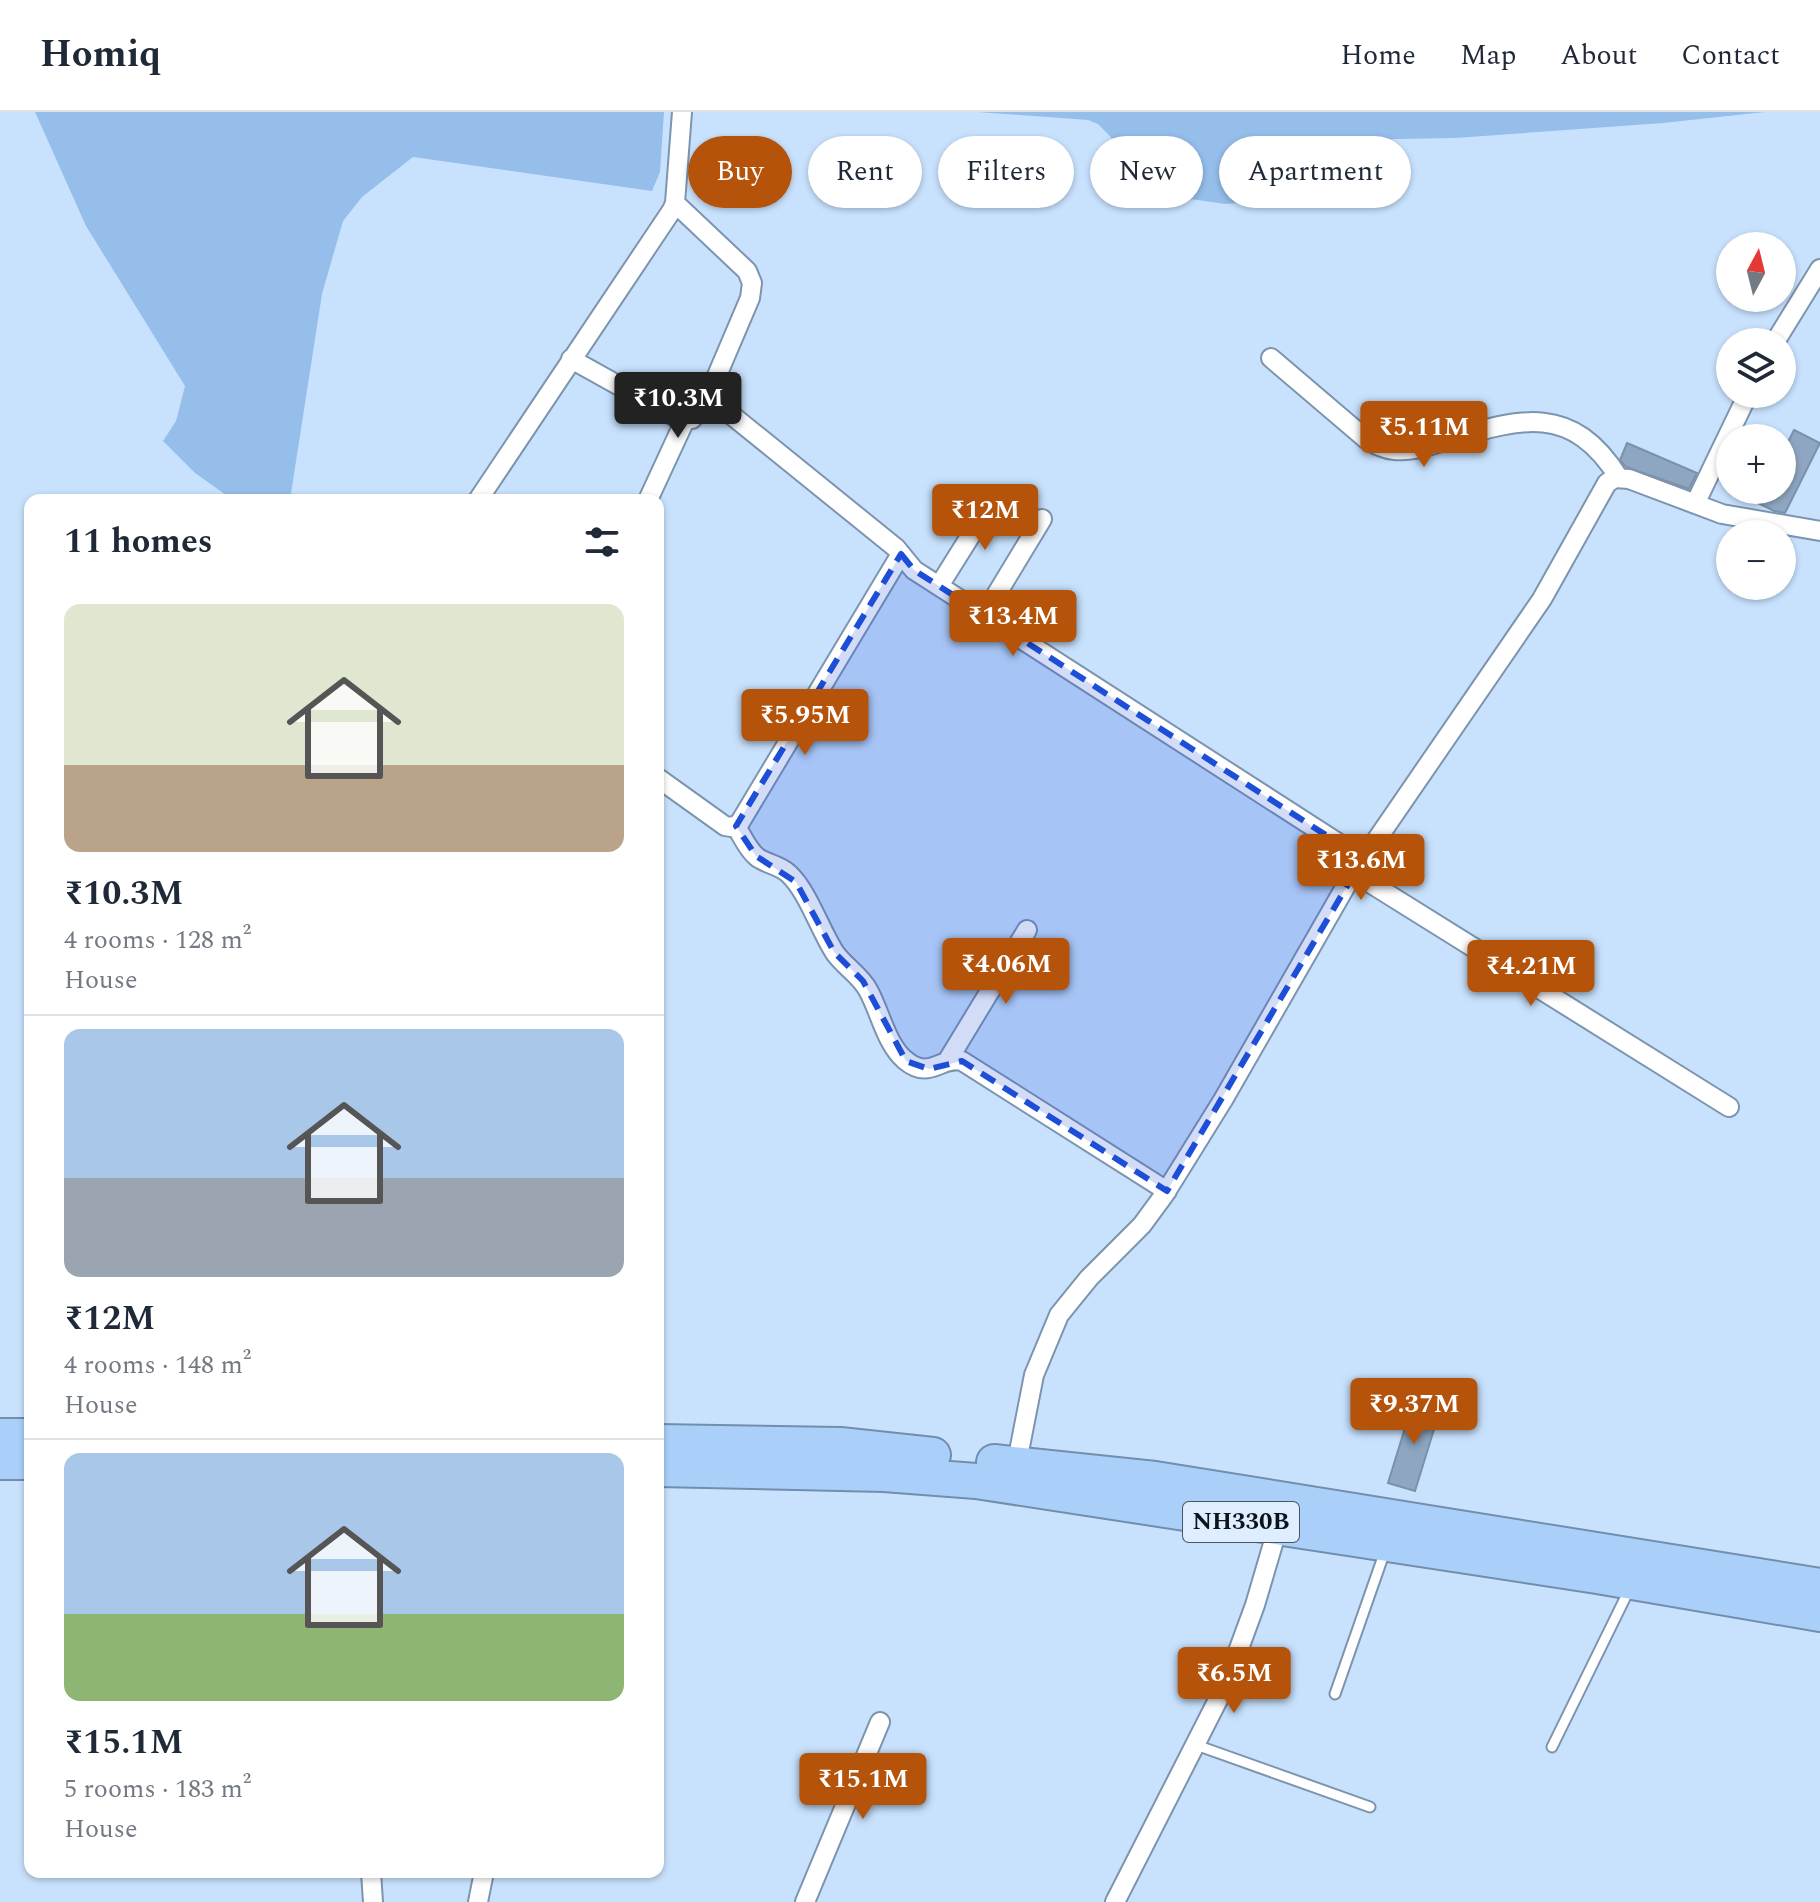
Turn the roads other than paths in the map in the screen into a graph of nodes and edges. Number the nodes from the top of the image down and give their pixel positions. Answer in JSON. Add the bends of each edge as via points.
{"nodes":[{"id":1,"x":682,"y":112,"type":"edge"},
{"id":2,"x":675,"y":203,"type":"junction"},
{"id":3,"x":1820,"y":269,"type":"edge"},
{"id":4,"x":1784,"y":328,"type":"edge"},
{"id":5,"x":1271,"y":358,"type":"dead end"},
{"id":6,"x":571,"y":359,"type":"junction"},
{"id":7,"x":708,"y":396,"type":"junction"},
{"id":8,"x":1741,"y":408,"type":"edge"},
{"id":9,"x":685,"y":420,"type":"junction"},
{"id":10,"x":1619,"y":478,"type":"junction"},
{"id":11,"x":482,"y":494,"type":"edge"},
{"id":12,"x":651,"y":494,"type":"edge"},
{"id":13,"x":996,"y":495,"type":"dead end"},
{"id":14,"x":1695,"y":504,"type":"junction"},
{"id":15,"x":1042,"y":519,"type":"dead end"},
{"id":16,"x":1820,"y":531,"type":"edge"},
{"id":17,"x":901,"y":554,"type":"junction"},
{"id":18,"x":939,"y":586,"type":"junction"},
{"id":19,"x":984,"y":615,"type":"junction"},
{"id":20,"x":664,"y":782,"type":"edge"},
{"id":21,"x":736,"y":826,"type":"junction"},
{"id":22,"x":1359,"y":866,"type":"junction"},
{"id":23,"x":1027,"y":930,"type":"dead end"},
{"id":24,"x":948,"y":1060,"type":"junction"},
{"id":25,"x":1729,"y":1107,"type":"dead end"},
{"id":26,"x":1167,"y":1191,"type":"junction"},
{"id":27,"x":0,"y":1436,"type":"edge"},
{"id":28,"x":24,"y":1436,"type":"edge"},
{"id":29,"x":664,"y":1442,"type":"edge"},
{"id":30,"x":0,"y":1462,"type":"edge"},
{"id":31,"x":24,"y":1462,"type":"edge"},
{"id":32,"x":664,"y":1469,"type":"edge"},
{"id":33,"x":1015,"y":1475,"type":"junction"},
{"id":34,"x":1282,"y":1514,"type":"junction"},
{"id":35,"x":1387,"y":1544,"type":"junction"},
{"id":36,"x":1632,"y":1582,"type":"junction"},
{"id":37,"x":1820,"y":1586,"type":"edge"},
{"id":38,"x":1820,"y":1614,"type":"edge"},
{"id":39,"x":1335,"y":1694,"type":"dead end"},
{"id":40,"x":880,"y":1722,"type":"dead end"},
{"id":41,"x":1196,"y":1745,"type":"junction"},
{"id":42,"x":1552,"y":1747,"type":"dead end"},
{"id":43,"x":1370,"y":1807,"type":"dead end"},
{"id":44,"x":371,"y":1878,"type":"edge"},
{"id":45,"x":483,"y":1878,"type":"edge"},
{"id":46,"x":1121,"y":1900,"type":"edge"},
{"id":47,"x":373,"y":1902,"type":"edge"},
{"id":48,"x":478,"y":1902,"type":"edge"},
{"id":49,"x":805,"y":1902,"type":"edge"}],
"edges":[{"from":1,"to":2,"type":"street"},
{"from":2,"to":6,"type":"street"},
{"from":2,"to":7,"type":"street","via":[[747,271],[752,283]]},
{"from":3,"to":4,"type":"street"},
{"from":5,"to":10,"type":"street","via":[[1383,448],[1414,450],[1492,427],[1546,422],[1590,442]]},
{"from":6,"to":9,"type":"street"},
{"from":6,"to":11,"type":"street"},
{"from":7,"to":9,"type":"street","via":[[698,415]]},
{"from":7,"to":17,"type":"street"},
{"from":8,"to":14,"type":"street"},
{"from":9,"to":12,"type":"street"},
{"from":10,"to":14,"type":"street"},
{"from":10,"to":22,"type":"street","via":[[1607,483],[1542,599]]},
{"from":13,"to":18,"type":"street"},
{"from":14,"to":16,"type":"street","via":[[1722,514]]},
{"from":15,"to":19,"type":"street"},
{"from":17,"to":18,"type":"street"},
{"from":17,"to":21,"type":"street"},
{"from":18,"to":19,"type":"street"},
{"from":19,"to":22,"type":"street"},
{"from":20,"to":21,"type":"street","via":[[725,826]]},
{"from":21,"to":24,"type":"street","via":[[756,856],[796,882],[834,952],[863,981],[906,1061],[935,1069]]},
{"from":22,"to":25,"type":"street"},
{"from":22,"to":26,"type":"street"},
{"from":23,"to":24,"type":"street"},
{"from":24,"to":26,"type":"street","via":[[962,1061]]},
{"from":26,"to":33,"type":"street","via":[[1059,1315],[1034,1375]]},
{"from":27,"to":28,"type":"highway"},
{"from":29,"to":33,"type":"highway","number":"NH330B","via":[[840,1445]]},
{"from":30,"to":31,"type":"highway"},
{"from":32,"to":33,"type":"highway","number":"NH330B","via":[[976,1481]]},
{"from":33,"to":34,"type":"highway","number":"NH330B","via":[[1155,1479]]},
{"from":34,"to":35,"type":"highway","number":"NH330B"},
{"from":34,"to":37,"type":"highway","number":"NH330B"},
{"from":34,"to":41,"type":"street","via":[[1226,1684]]},
{"from":35,"to":36,"type":"highway","number":"NH330B"},
{"from":35,"to":39,"type":"lane"},
{"from":36,"to":38,"type":"highway","number":"NH330B"},
{"from":36,"to":42,"type":"lane"},
{"from":40,"to":49,"type":"street"},
{"from":41,"to":43,"type":"lane"},
{"from":41,"to":46,"type":"street"},
{"from":44,"to":47,"type":"street"},
{"from":45,"to":48,"type":"street"}]}
